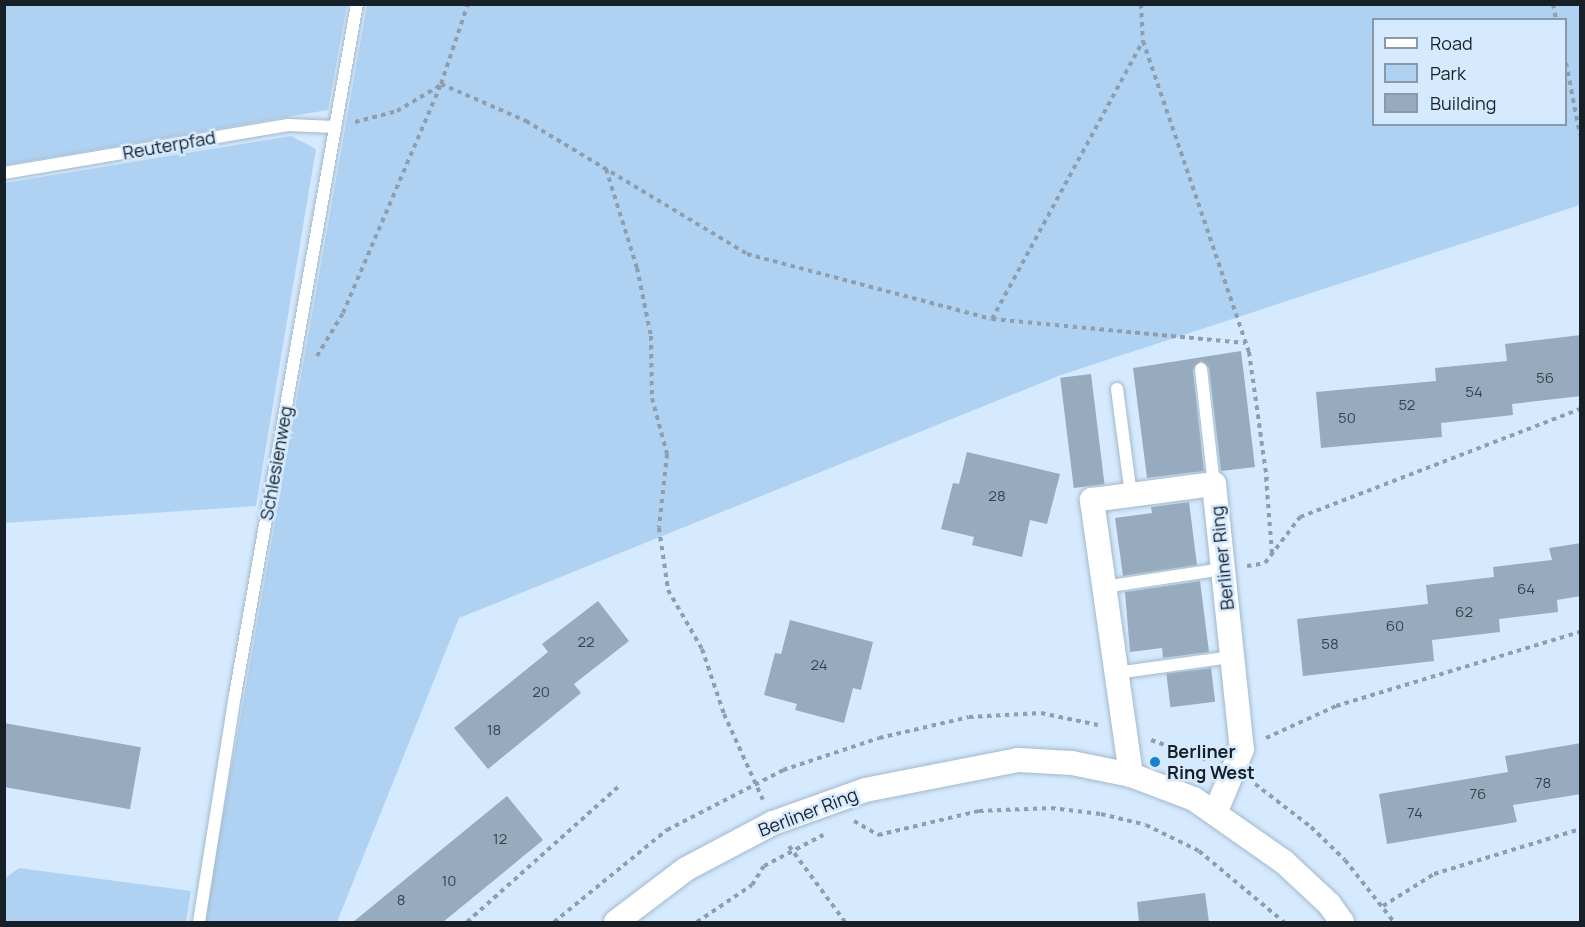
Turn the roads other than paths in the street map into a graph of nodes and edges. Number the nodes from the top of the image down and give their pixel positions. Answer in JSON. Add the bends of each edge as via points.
{"nodes":[{"id":1,"x":357,"y":4,"type":"edge"},
{"id":2,"x":335,"y":127,"type":"junction"},
{"id":3,"x":4,"y":173,"type":"edge"},
{"id":4,"x":1201,"y":369,"type":"dead end"},
{"id":5,"x":1117,"y":389,"type":"dead end"},
{"id":6,"x":1214,"y":484,"type":"junction"},
{"id":7,"x":1131,"y":495,"type":"junction"},
{"id":8,"x":1223,"y":569,"type":"junction"},
{"id":9,"x":1104,"y":587,"type":"junction"},
{"id":10,"x":1232,"y":657,"type":"junction"},
{"id":11,"x":1116,"y":674,"type":"junction"},
{"id":12,"x":1131,"y":775,"type":"junction"},
{"id":13,"x":1216,"y":811,"type":"junction"},
{"id":14,"x":199,"y":922,"type":"edge"},
{"id":15,"x":616,"y":922,"type":"edge"},
{"id":16,"x":1342,"y":922,"type":"edge"}],
"edges":[{"from":1,"to":2,"type":"lane","name":"Schlesienweg"},
{"from":2,"to":3,"type":"lane","name":"Reuterpfad","via":[[288,125]]},
{"from":2,"to":14,"type":"lane","name":"Schlesienweg"},
{"from":4,"to":6,"type":"lane"},
{"from":5,"to":7,"type":"lane"},
{"from":6,"to":7,"type":"street","name":"Berliner Ring"},
{"from":6,"to":8,"type":"street","name":"Berliner Ring"},
{"from":7,"to":9,"type":"street","name":"Berliner Ring","via":[[1092,500]]},
{"from":8,"to":9,"type":"lane"},
{"from":8,"to":10,"type":"street","name":"Berliner Ring"},
{"from":9,"to":11,"type":"street","name":"Berliner Ring"},
{"from":10,"to":11,"type":"lane"},
{"from":10,"to":13,"type":"street","name":"Berliner Ring","via":[[1242,748]]},
{"from":11,"to":12,"type":"street","name":"Berliner Ring"},
{"from":12,"to":13,"type":"street","name":"Berliner Ring"},
{"from":12,"to":15,"type":"street","name":"Berliner Ring","via":[[1072,763],[1008,761],[865,790],[773,823],[686,869]]},
{"from":13,"to":16,"type":"street","name":"Berliner Ring","via":[[1284,862],[1329,904]]}]}
